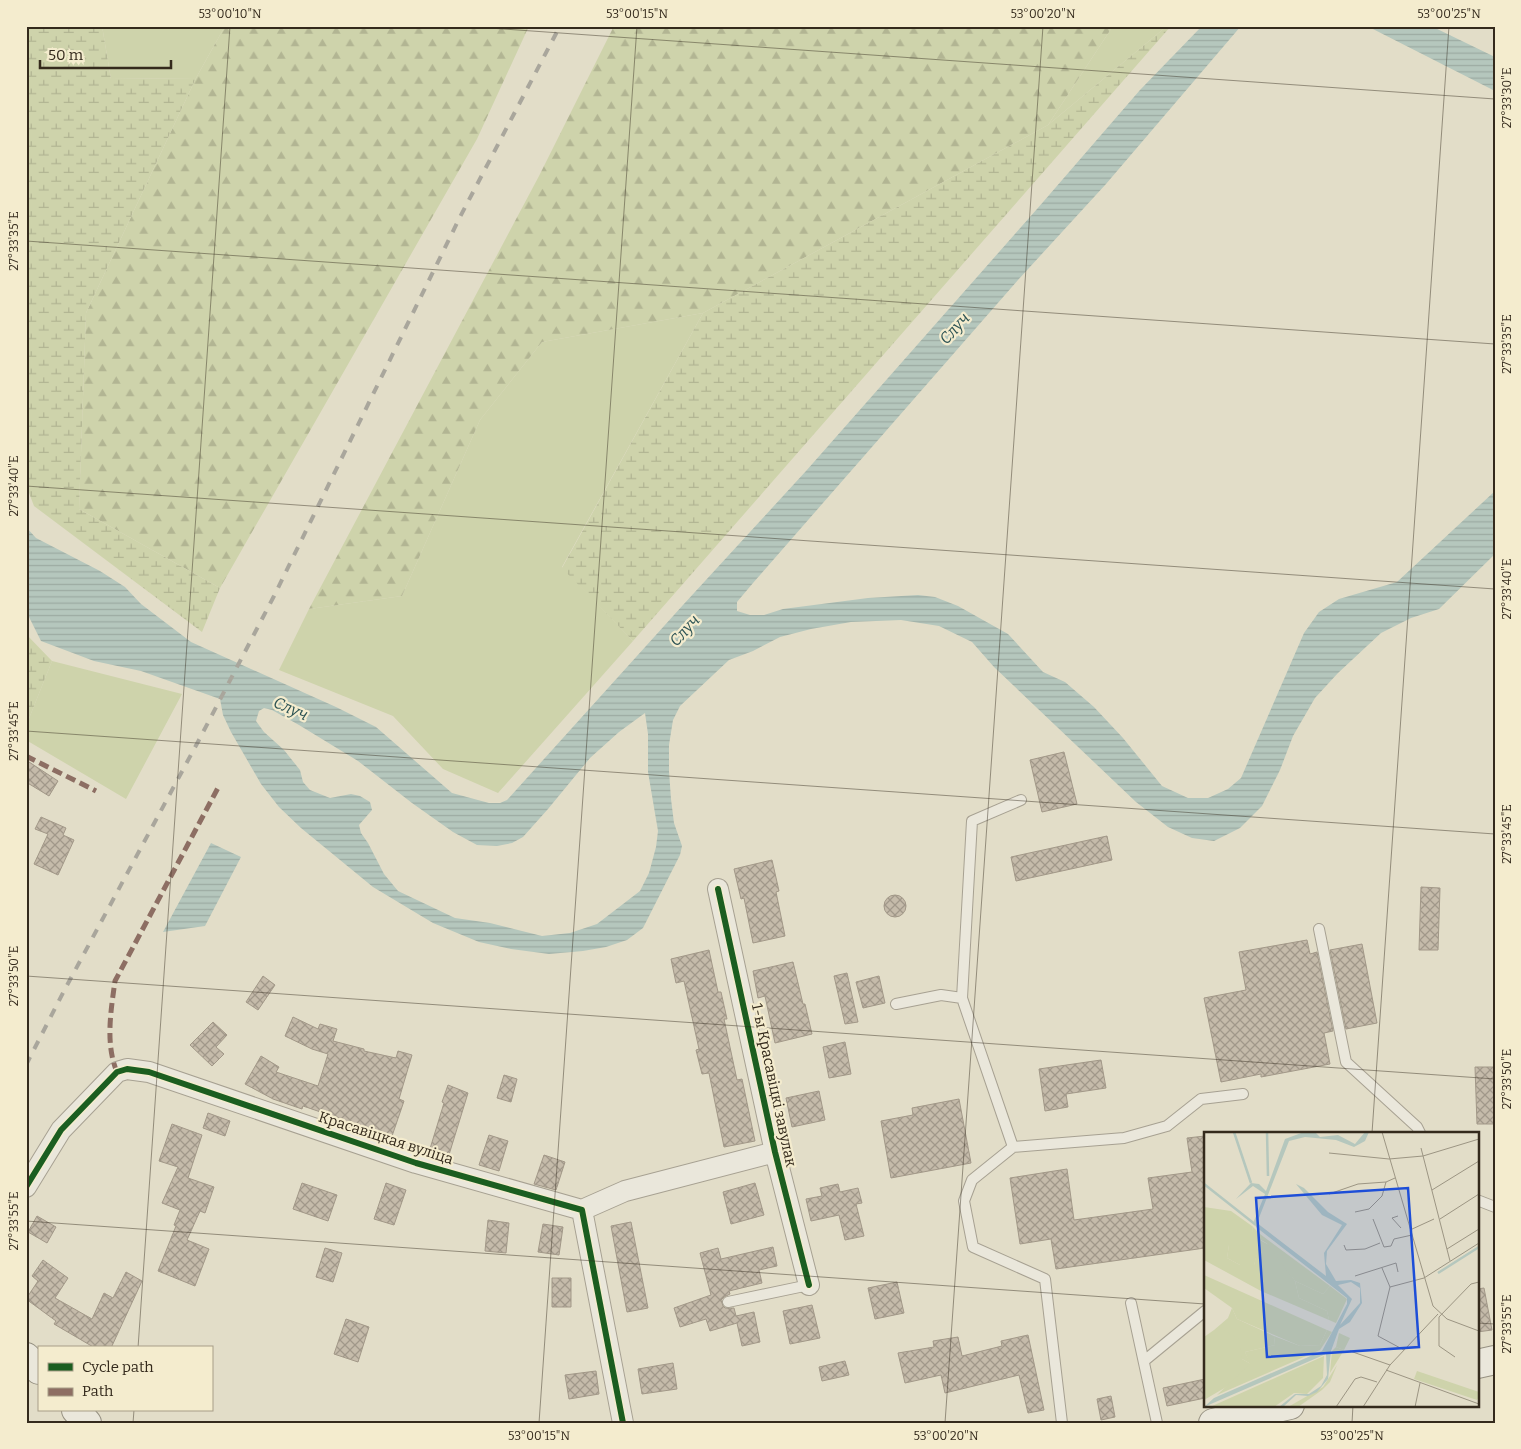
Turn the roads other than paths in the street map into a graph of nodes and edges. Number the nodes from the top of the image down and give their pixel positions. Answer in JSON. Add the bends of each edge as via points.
{"nodes":[{"id":1,"x":1021,"y":800,"type":"dead end"},
{"id":2,"x":718,"y":890,"type":"dead end"},
{"id":3,"x":1320,"y":929,"type":"dead end"},
{"id":4,"x":962,"y":998,"type":"junction"},
{"id":5,"x":896,"y":1004,"type":"dead end"},
{"id":6,"x":1243,"y":1094,"type":"dead end"},
{"id":7,"x":1420,"y":1132,"type":"edge"},
{"id":8,"x":1013,"y":1147,"type":"junction"},
{"id":9,"x":775,"y":1152,"type":"junction"},
{"id":10,"x":26,"y":1187,"type":"edge"},
{"id":11,"x":1478,"y":1200,"type":"edge"},
{"id":12,"x":1495,"y":1207,"type":"edge"},
{"id":13,"x":582,"y":1210,"type":"junction"},
{"id":14,"x":809,"y":1286,"type":"joint"},
{"id":15,"x":728,"y":1302,"type":"dead end"},
{"id":16,"x":1131,"y":1303,"type":"dead end"},
{"id":17,"x":1204,"y":1312,"type":"edge"},
{"id":18,"x":26,"y":1357,"type":"edge"},
{"id":19,"x":1495,"y":1360,"type":"edge"},
{"id":20,"x":1144,"y":1361,"type":"junction"},
{"id":21,"x":1478,"y":1364,"type":"edge"},
{"id":22,"x":38,"y":1369,"type":"edge"},
{"id":23,"x":1286,"y":1406,"type":"edge"},
{"id":24,"x":78,"y":1412,"type":"edge"},
{"id":25,"x":87,"y":1423,"type":"edge"},
{"id":26,"x":623,"y":1423,"type":"edge"},
{"id":27,"x":1062,"y":1423,"type":"edge"},
{"id":28,"x":1157,"y":1423,"type":"edge"},
{"id":29,"x":1213,"y":1423,"type":"edge"}],
"edges":[{"from":1,"to":4,"type":"lane","via":[[972,821]]},
{"from":2,"to":9,"type":"street","name":"1-ы Красавіцкі завулак"},
{"from":3,"to":7,"type":"lane","via":[[1346,1062]]},
{"from":4,"to":5,"type":"lane","via":[[941,996]]},
{"from":4,"to":8,"type":"lane"},
{"from":6,"to":8,"type":"lane","via":[[1201,1099],[1167,1126],[1124,1138]]},
{"from":8,"to":27,"type":"lane","via":[[972,1180],[964,1201],[973,1247],[1045,1279]]},
{"from":9,"to":13,"type":"street","name":"1-ы Красавіцкі завулак","via":[[625,1191]]},
{"from":9,"to":14,"type":"street","name":"1-ы Красавіцкі завулак"},
{"from":10,"to":13,"type":"street","name":"Красавіцкая вуліца","via":[[61,1130],[117,1072],[127,1070],[149,1072],[416,1163]]},
{"from":11,"to":12,"type":"lane"},
{"from":13,"to":26,"type":"street"},
{"from":14,"to":15,"type":"lane"},
{"from":16,"to":20,"type":"lane"},
{"from":17,"to":20,"type":"lane"},
{"from":18,"to":22,"type":"main road"},
{"from":19,"to":21,"type":"main road"},
{"from":20,"to":28,"type":"lane"},
{"from":23,"to":29,"type":"main road"},
{"from":24,"to":25,"type":"main road"}]}
